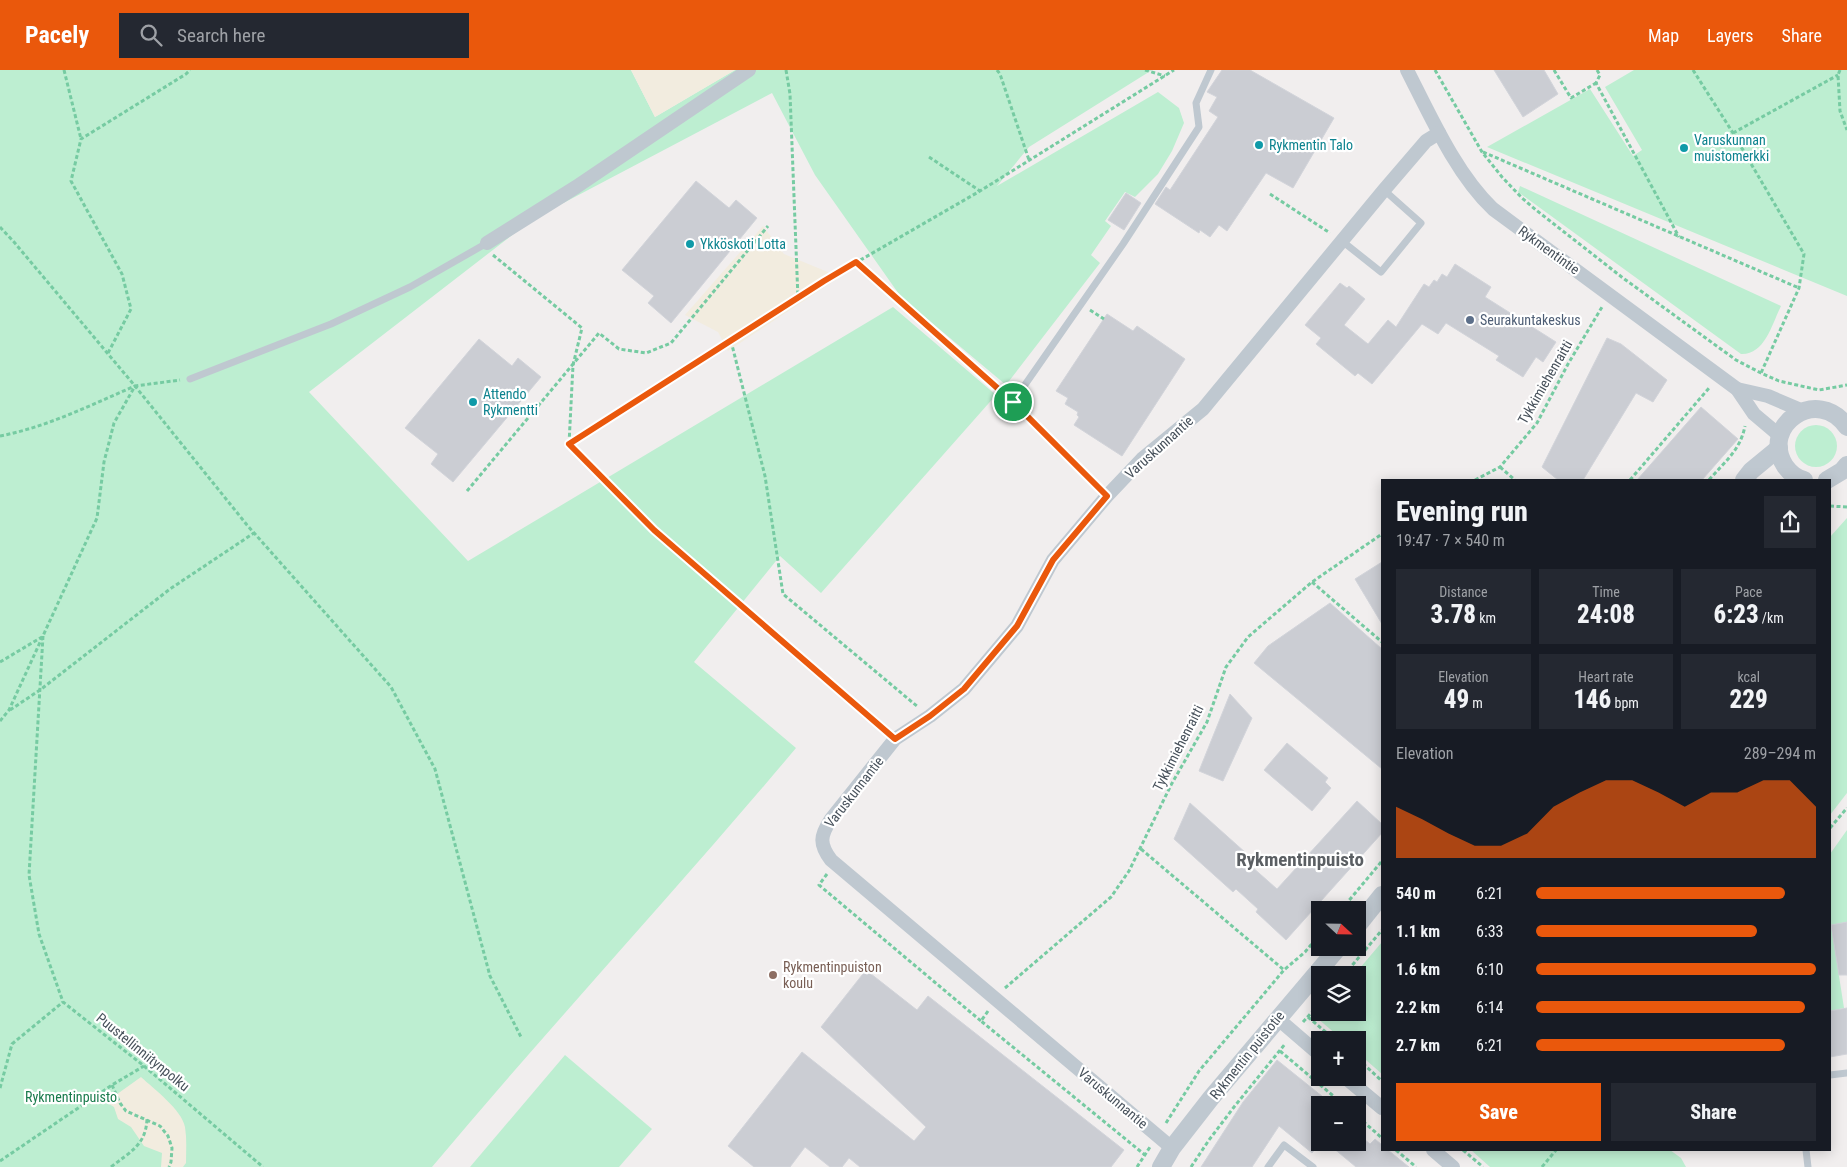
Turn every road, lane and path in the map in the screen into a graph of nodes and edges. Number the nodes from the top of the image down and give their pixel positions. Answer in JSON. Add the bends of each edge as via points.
{"nodes":[{"id":1,"x":64,"y":70,"type":"edge"},
{"id":2,"x":190,"y":70,"type":"edge"},
{"id":3,"x":749,"y":70,"type":"edge"},
{"id":4,"x":786,"y":70,"type":"edge"},
{"id":5,"x":997,"y":70,"type":"edge"},
{"id":6,"x":1145,"y":70,"type":"edge"},
{"id":7,"x":1174,"y":70,"type":"edge"},
{"id":8,"x":1211,"y":70,"type":"edge"},
{"id":9,"x":1407,"y":70,"type":"edge"},
{"id":10,"x":1435,"y":70,"type":"edge"},
{"id":11,"x":1554,"y":70,"type":"edge"},
{"id":12,"x":1597,"y":70,"type":"edge"},
{"id":13,"x":1693,"y":70,"type":"edge"},
{"id":14,"x":1840,"y":70,"type":"edge"},
{"id":15,"x":1838,"y":75,"type":"junction"},
{"id":16,"x":1165,"y":76,"type":"junction"},
{"id":17,"x":1596,"y":83,"type":"junction"},
{"id":18,"x":1847,"y":130,"type":"edge"},
{"id":19,"x":1439,"y":132,"type":"junction"},
{"id":20,"x":1733,"y":133,"type":"junction"},
{"id":21,"x":81,"y":139,"type":"junction"},
{"id":22,"x":1482,"y":152,"type":"junction"},
{"id":23,"x":929,"y":157,"type":"dead end"},
{"id":24,"x":1029,"y":160,"type":"junction"},
{"id":25,"x":1384,"y":190,"type":"junction"},
{"id":26,"x":980,"y":191,"type":"junction"},
{"id":27,"x":1270,"y":194,"type":"dead end"},
{"id":28,"x":768,"y":226,"type":"dead end"},
{"id":29,"x":0,"y":227,"type":"edge"},
{"id":30,"x":1680,"y":238,"type":"junction"},
{"id":31,"x":1342,"y":241,"type":"junction"},
{"id":32,"x":484,"y":245,"type":"junction"},
{"id":33,"x":856,"y":262,"type":"junction"},
{"id":34,"x":1799,"y":288,"type":"junction"},
{"id":35,"x":798,"y":299,"type":"junction"},
{"id":36,"x":1602,"y":307,"type":"dead end"},
{"id":37,"x":731,"y":341,"type":"junction"},
{"id":38,"x":108,"y":353,"type":"junction"},
{"id":39,"x":573,"y":365,"type":"junction"},
{"id":40,"x":1761,"y":373,"type":"junction"},
{"id":41,"x":190,"y":379,"type":"joint"},
{"id":42,"x":1847,"y":385,"type":"edge"},
{"id":43,"x":136,"y":386,"type":"junction"},
{"id":44,"x":1710,"y":388,"type":"dead end"},
{"id":45,"x":1737,"y":389,"type":"junction"},
{"id":46,"x":1013,"y":402,"type":"junction"},
{"id":47,"x":1803,"y":411,"type":"junction"},
{"id":48,"x":1843,"y":417,"type":"edge"},
{"id":49,"x":1746,"y":424,"type":"dead end"},
{"id":50,"x":0,"y":436,"type":"edge"},
{"id":51,"x":1779,"y":442,"type":"junction"},
{"id":52,"x":569,"y":444,"type":"junction"},
{"id":53,"x":1500,"y":467,"type":"junction"},
{"id":54,"x":1477,"y":479,"type":"edge"},
{"id":55,"x":1514,"y":479,"type":"edge"},
{"id":56,"x":1631,"y":479,"type":"edge"},
{"id":57,"x":1710,"y":479,"type":"edge"},
{"id":58,"x":1745,"y":479,"type":"edge"},
{"id":59,"x":1798,"y":479,"type":"edge"},
{"id":60,"x":467,"y":491,"type":"dead end"},
{"id":61,"x":1107,"y":496,"type":"junction"},
{"id":62,"x":1831,"y":506,"type":"edge"},
{"id":63,"x":1847,"y":507,"type":"edge"},
{"id":64,"x":254,"y":533,"type":"junction"},
{"id":65,"x":1381,"y":535,"type":"edge"},
{"id":66,"x":1312,"y":582,"type":"junction"},
{"id":67,"x":43,"y":636,"type":"junction"},
{"id":68,"x":1381,"y":641,"type":"edge"},
{"id":69,"x":0,"y":662,"type":"edge"},
{"id":70,"x":40,"y":690,"type":"junction"},
{"id":71,"x":9,"y":710,"type":"junction"},
{"id":72,"x":930,"y":716,"type":"junction"},
{"id":73,"x":0,"y":721,"type":"edge"},
{"id":74,"x":895,"y":739,"type":"junction"},
{"id":75,"x":1847,"y":808,"type":"edge"},
{"id":76,"x":1831,"y":827,"type":"edge"},
{"id":77,"x":1141,"y":849,"type":"junction"},
{"id":78,"x":1381,"y":863,"type":"edge"},
{"id":79,"x":836,"y":864,"type":"junction"},
{"id":80,"x":1381,"y":896,"type":"edge"},
{"id":81,"x":1349,"y":901,"type":"edge"},
{"id":82,"x":1366,"y":914,"type":"edge"},
{"id":83,"x":1381,"y":931,"type":"edge"},
{"id":84,"x":1311,"y":944,"type":"edge"},
{"id":85,"x":1331,"y":956,"type":"edge"},
{"id":86,"x":1352,"y":966,"type":"edge"},
{"id":87,"x":1284,"y":970,"type":"junction"},
{"id":88,"x":996,"y":1000,"type":"junction"},
{"id":89,"x":64,"y":1002,"type":"junction"},
{"id":90,"x":1311,"y":1014,"type":"edge"},
{"id":91,"x":1308,"y":1017,"type":"junction"},
{"id":92,"x":1277,"y":1018,"type":"junction"},
{"id":93,"x":981,"y":1021,"type":"junction"},
{"id":94,"x":1324,"y":1031,"type":"edge"},
{"id":95,"x":1294,"y":1033,"type":"junction"},
{"id":96,"x":521,"y":1037,"type":"dead end"},
{"id":97,"x":1311,"y":1047,"type":"edge"},
{"id":98,"x":1280,"y":1051,"type":"junction"},
{"id":99,"x":144,"y":1066,"type":"junction"},
{"id":100,"x":1366,"y":1067,"type":"edge"},
{"id":101,"x":1847,"y":1073,"type":"edge"},
{"id":102,"x":1831,"y":1074,"type":"edge"},
{"id":103,"x":1381,"y":1080,"type":"edge"},
{"id":104,"x":112,"y":1085,"type":"junction"},
{"id":105,"x":1356,"y":1086,"type":"edge"},
{"id":106,"x":0,"y":1088,"type":"edge"},
{"id":107,"x":1333,"y":1096,"type":"edge"},
{"id":108,"x":1381,"y":1107,"type":"edge"},
{"id":109,"x":147,"y":1119,"type":"junction"},
{"id":110,"x":1366,"y":1124,"type":"edge"},
{"id":111,"x":1158,"y":1136,"type":"junction"},
{"id":112,"x":1381,"y":1137,"type":"edge"},
{"id":113,"x":1172,"y":1148,"type":"junction"},
{"id":114,"x":1397,"y":1151,"type":"edge"},
{"id":115,"x":1434,"y":1151,"type":"edge"},
{"id":116,"x":1464,"y":1151,"type":"edge"},
{"id":117,"x":1555,"y":1151,"type":"edge"},
{"id":118,"x":1806,"y":1151,"type":"edge"},
{"id":119,"x":1145,"y":1155,"type":"junction"},
{"id":120,"x":0,"y":1161,"type":"edge"},
{"id":121,"x":110,"y":1167,"type":"edge"},
{"id":122,"x":169,"y":1167,"type":"edge"},
{"id":123,"x":263,"y":1167,"type":"edge"},
{"id":124,"x":1137,"y":1167,"type":"edge"},
{"id":125,"x":1161,"y":1167,"type":"edge"},
{"id":126,"x":1192,"y":1167,"type":"edge"},
{"id":127,"x":1268,"y":1167,"type":"edge"},
{"id":128,"x":1312,"y":1167,"type":"edge"},
{"id":129,"x":1416,"y":1167,"type":"edge"},
{"id":130,"x":1453,"y":1167,"type":"edge"},
{"id":131,"x":1483,"y":1167,"type":"edge"},
{"id":132,"x":1542,"y":1167,"type":"edge"},
{"id":133,"x":1808,"y":1167,"type":"edge"}],
"edges":[{"from":1,"to":21,"type":"path"},
{"from":2,"to":21,"type":"path"},
{"from":3,"to":32,"type":"street"},
{"from":4,"to":35,"type":"path","via":[[790,94]]},
{"from":5,"to":24,"type":"path"},
{"from":6,"to":16,"type":"path"},
{"from":7,"to":16,"type":"path"},
{"from":8,"to":46,"type":"lane","via":[[1196,103],[1199,127],[1124,244]]},
{"from":9,"to":19,"type":"street","name":"Rykmentintie"},
{"from":10,"to":22,"type":"path"},
{"from":11,"to":17,"type":"path","via":[[1571,98]]},
{"from":12,"to":17,"type":"path","via":[[1600,75]]},
{"from":13,"to":20,"type":"path"},
{"from":14,"to":15,"type":"path"},
{"from":15,"to":18,"type":"path","via":[[1840,111]]},
{"from":15,"to":20,"type":"path"},
{"from":16,"to":24,"type":"path"},
{"from":17,"to":30,"type":"path"},
{"from":19,"to":25,"type":"street","name":"Varuskunnantie","via":[[1426,141]]},
{"from":19,"to":45,"type":"street","name":"Rykmentintie","via":[[1477,194],[1493,208]]},
{"from":20,"to":34,"type":"path","via":[[1804,254]]},
{"from":21,"to":38,"type":"path","via":[[71,181],[122,274],[131,309]]},
{"from":22,"to":30,"type":"path"},
{"from":22,"to":40,"type":"path","via":[[1536,210],[1736,360]]},
{"from":23,"to":26,"type":"path"},
{"from":24,"to":26,"type":"path"},
{"from":25,"to":31,"type":"street","name":"Varuskunnantie"},
{"from":25,"to":31,"type":"lane","via":[[1421,223],[1381,272]]},
{"from":26,"to":33,"type":"path"},
{"from":27,"to":31,"type":"path"},
{"from":28,"to":39,"type":"path","via":[[671,343],[646,353],[619,349],[600,333]]},
{"from":29,"to":38,"type":"path"},
{"from":30,"to":34,"type":"path"},
{"from":31,"to":61,"type":"street","name":"Varuskunnantie","via":[[1203,409],[1142,459]]},
{"from":32,"to":39,"type":"path","via":[[582,328]]},
{"from":32,"to":41,"type":"lane","via":[[410,287],[331,324]]},
{"from":33,"to":35,"type":"path"},
{"from":33,"to":46,"type":"path"},
{"from":34,"to":40,"type":"path"},
{"from":35,"to":37,"type":"path"},
{"from":36,"to":53,"type":"path","name":"Tykkimiehenraitti","via":[[1537,423]]},
{"from":37,"to":52,"type":"path"},
{"from":37,"to":72,"type":"path","via":[[766,476],[783,594]]},
{"from":38,"to":43,"type":"path"},
{"from":39,"to":52,"type":"path"},
{"from":39,"to":60,"type":"path"},
{"from":40,"to":42,"type":"path","via":[[1779,381],[1819,390]]},
{"from":41,"to":43,"type":"path"},
{"from":43,"to":50,"type":"path","via":[[70,414]]},
{"from":43,"to":64,"type":"path"},
{"from":43,"to":67,"type":"path","via":[[114,423],[104,462],[97,518]]},
{"from":44,"to":56,"type":"path"},
{"from":45,"to":47,"type":"street","name":"Rykmentintie","via":[[1768,396]]},
{"from":45,"to":51,"type":"street","name":"Rykmentintie"},
{"from":46,"to":61,"type":"lane"},
{"from":47,"to":48,"type":"street","via":[[1825,410]]},
{"from":47,"to":51,"type":"street","via":[[1788,420]]},
{"from":49,"to":57,"type":"path","via":[[1737,449]]},
{"from":51,"to":58,"type":"street"},
{"from":51,"to":59,"type":"street","via":[[1782,460]]},
{"from":52,"to":74,"type":"path","via":[[654,530]]},
{"from":53,"to":54,"type":"path","name":"Tykkimiehenraitti"},
{"from":53,"to":55,"type":"path"},
{"from":61,"to":72,"type":"street","name":"Varuskunnantie","via":[[1053,560],[1017,626],[964,689]]},
{"from":62,"to":63,"type":"path"},
{"from":64,"to":70,"type":"path","via":[[170,589]]},
{"from":64,"to":96,"type":"path","via":[[391,687],[435,769],[490,976]]},
{"from":65,"to":66,"type":"path","name":"Tykkimiehenraitti"},
{"from":66,"to":68,"type":"path"},
{"from":66,"to":77,"type":"path","name":"Tykkimiehenraitti","via":[[1248,637],[1226,667],[1207,722],[1171,785]]},
{"from":67,"to":69,"type":"path"},
{"from":67,"to":70,"type":"path"},
{"from":67,"to":71,"type":"path"},
{"from":70,"to":71,"type":"path"},
{"from":70,"to":89,"type":"path","via":[[29,876],[39,934]]},
{"from":71,"to":73,"type":"path"},
{"from":72,"to":74,"type":"street","name":"Varuskunnantie"},
{"from":74,"to":79,"type":"street","name":"Varuskunnantie","via":[[823,831],[823,847]]},
{"from":75,"to":76,"type":"path"},
{"from":77,"to":87,"type":"path"},
{"from":77,"to":88,"type":"path","name":"Tykkimiehenraitti","via":[[1111,897],[1006,987]]},
{"from":78,"to":81,"type":"path"},
{"from":79,"to":88,"type":"street","name":"Varuskunnantie"},
{"from":79,"to":93,"type":"path","via":[[819,885]]},
{"from":80,"to":82,"type":"street"},
{"from":83,"to":86,"type":"path"},
{"from":84,"to":87,"type":"path"},
{"from":85,"to":92,"type":"street","name":"Rykmentin puistotie"},
{"from":87,"to":111,"type":"path","via":[[1199,1071]]},
{"from":88,"to":93,"type":"path","name":"Tykkimiehenraitti"},
{"from":88,"to":111,"type":"street","name":"Varuskunnantie"},
{"from":89,"to":99,"type":"path","name":"Puustellinniitynpolku"},
{"from":89,"to":106,"type":"path","via":[[12,1044]]},
{"from":90,"to":91,"type":"path"},
{"from":91,"to":94,"type":"path"},
{"from":91,"to":95,"type":"path"},
{"from":92,"to":95,"type":"street"},
{"from":92,"to":113,"type":"street","name":"Rykmentin puistotie"},
{"from":93,"to":119,"type":"path"},
{"from":95,"to":97,"type":"street"},
{"from":95,"to":98,"type":"path"},
{"from":98,"to":107,"type":"path"},
{"from":98,"to":126,"type":"path","via":[[1234,1107]]},
{"from":99,"to":104,"type":"path"},
{"from":99,"to":123,"type":"path","name":"Puustellinniitynpolku"},
{"from":100,"to":103,"type":"path"},
{"from":101,"to":102,"type":"lane"},
{"from":104,"to":109,"type":"path","via":[[126,1111]]},
{"from":104,"to":120,"type":"path"},
{"from":105,"to":108,"type":"street"},
{"from":109,"to":121,"type":"path","via":[[146,1133],[136,1148]]},
{"from":109,"to":122,"type":"path","via":[[160,1126],[168,1136],[172,1148]]},
{"from":110,"to":112,"type":"path"},
{"from":111,"to":113,"type":"street","name":"Varuskunnantie"},
{"from":111,"to":119,"type":"path"},
{"from":113,"to":125,"type":"street","name":"Rykmentin puistotie"},
{"from":114,"to":129,"type":"path"},
{"from":115,"to":130,"type":"street"},
{"from":116,"to":131,"type":"path"},
{"from":117,"to":132,"type":"path"},
{"from":118,"to":133,"type":"lane"},
{"from":119,"to":124,"type":"path"},
{"from":127,"to":128,"type":"lane","via":[[1284,1145]]}]}
